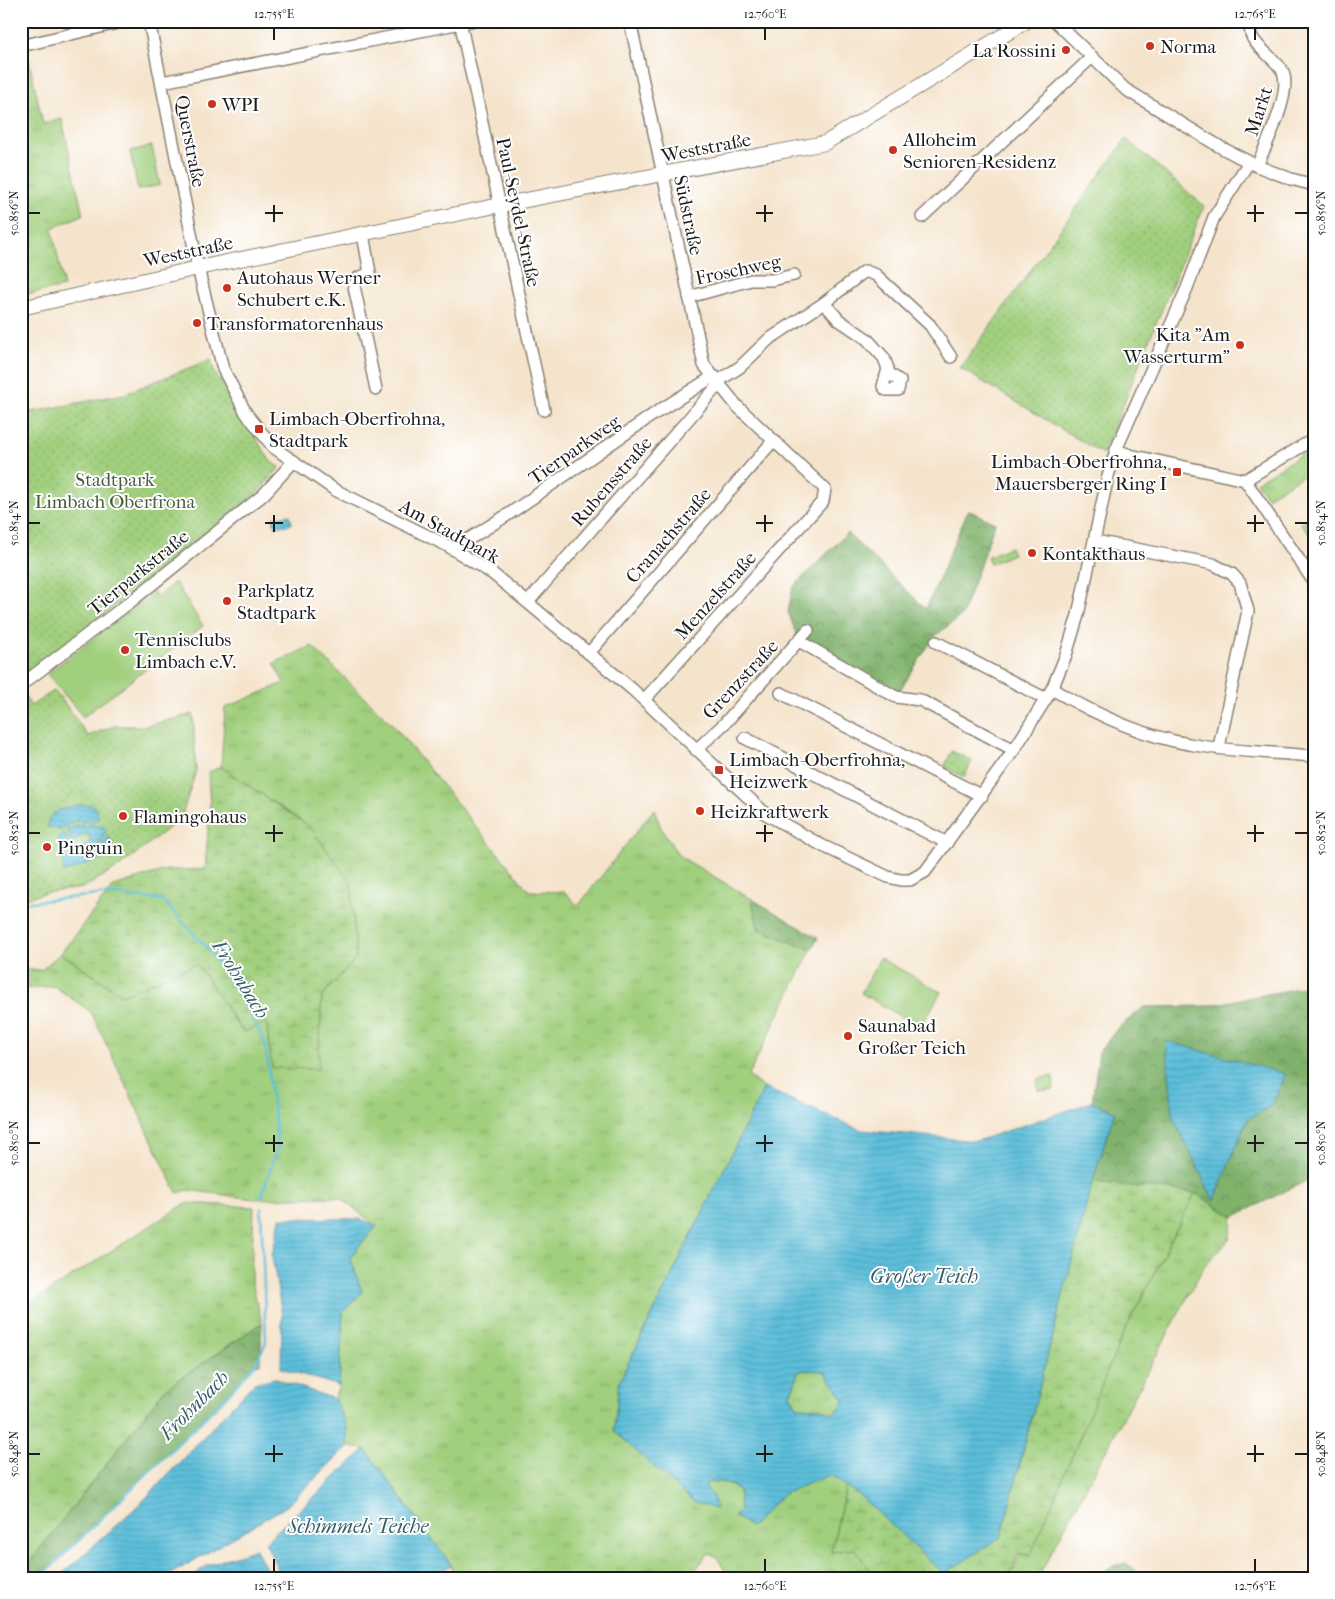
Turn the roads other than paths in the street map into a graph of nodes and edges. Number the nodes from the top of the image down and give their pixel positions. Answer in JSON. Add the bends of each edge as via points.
{"nodes":[{"id":1,"x":126,"y":21,"type":"edge"},
{"id":2,"x":148,"y":21,"type":"edge"},
{"id":3,"x":630,"y":21,"type":"edge"},
{"id":4,"x":1028,"y":21,"type":"edge"},
{"id":5,"x":1056,"y":21,"type":"edge"},
{"id":6,"x":1256,"y":21,"type":"edge"},
{"id":7,"x":464,"y":22,"type":"edge"},
{"id":8,"x":21,"y":46,"type":"edge"},
{"id":9,"x":1092,"y":57,"type":"junction"},
{"id":10,"x":162,"y":82,"type":"junction"},
{"id":11,"x":1253,"y":164,"type":"junction"},
{"id":12,"x":663,"y":174,"type":"junction"},
{"id":13,"x":1314,"y":185,"type":"edge"},
{"id":14,"x":500,"y":205,"type":"junction"},
{"id":15,"x":922,"y":217,"type":"dead end"},
{"id":16,"x":363,"y":234,"type":"junction"},
{"id":17,"x":198,"y":268,"type":"junction"},
{"id":18,"x":794,"y":275,"type":"dead end"},
{"id":19,"x":689,"y":297,"type":"junction"},
{"id":20,"x":824,"y":303,"type":"junction"},
{"id":21,"x":21,"y":308,"type":"edge"},
{"id":22,"x":950,"y":357,"type":"dead end"},
{"id":23,"x":887,"y":372,"type":"dead end"},
{"id":24,"x":717,"y":380,"type":"junction"},
{"id":25,"x":376,"y":389,"type":"dead end"},
{"id":26,"x":544,"y":410,"type":"dead end"},
{"id":27,"x":1314,"y":439,"type":"edge"},
{"id":28,"x":773,"y":441,"type":"junction"},
{"id":29,"x":1116,"y":450,"type":"junction"},
{"id":30,"x":294,"y":461,"type":"junction"},
{"id":31,"x":1245,"y":480,"type":"junction"},
{"id":32,"x":825,"y":489,"type":"joint"},
{"id":33,"x":1095,"y":541,"type":"junction"},
{"id":34,"x":453,"y":549,"type":"junction"},
{"id":35,"x":1314,"y":582,"type":"edge"},
{"id":36,"x":528,"y":602,"type":"junction"},
{"id":37,"x":808,"y":630,"type":"dead end"},
{"id":38,"x":799,"y":641,"type":"junction"},
{"id":39,"x":936,"y":642,"type":"dead end"},
{"id":40,"x":589,"y":653,"type":"junction"},
{"id":41,"x":21,"y":685,"type":"edge"},
{"id":42,"x":781,"y":693,"type":"dead end"},
{"id":43,"x":1049,"y":694,"type":"junction"},
{"id":44,"x":644,"y":700,"type":"junction"},
{"id":45,"x":745,"y":738,"type":"dead end"},
{"id":46,"x":1219,"y":747,"type":"junction"},
{"id":47,"x":696,"y":750,"type":"junction"},
{"id":48,"x":1014,"y":750,"type":"junction"},
{"id":49,"x":1314,"y":756,"type":"edge"},
{"id":50,"x":982,"y":796,"type":"junction"},
{"id":51,"x":947,"y":843,"type":"junction"}],
"edges":[{"from":1,"to":8,"type":"street"},
{"from":2,"to":10,"type":"street","name":"Querstraße"},
{"from":3,"to":12,"type":"street","name":"Südstraße"},
{"from":4,"to":12,"type":"main road","name":"Weststraße","via":[[825,143]]},
{"from":5,"to":9,"type":"street"},
{"from":6,"to":11,"type":"street","name":"Markt","via":[[1250,32],[1251,40],[1282,71],[1286,86],[1272,130]]},
{"from":7,"to":10,"type":"street"},
{"from":7,"to":14,"type":"street","name":"Paul-Seydel-Straße"},
{"from":9,"to":11,"type":"street","via":[[1126,89]]},
{"from":9,"to":15,"type":"street"},
{"from":10,"to":17,"type":"street","name":"Querstraße"},
{"from":11,"to":13,"type":"street"},
{"from":11,"to":29,"type":"street","name":"Am Stadtpark","via":[[1214,217],[1187,288]]},
{"from":12,"to":14,"type":"main road","name":"Weststraße"},
{"from":12,"to":19,"type":"street","name":"Südstraße"},
{"from":14,"to":16,"type":"main road","name":"Weststraße"},
{"from":14,"to":26,"type":"street","name":"Paul-Seydel-Straße"},
{"from":16,"to":17,"type":"main road","name":"Weststraße"},
{"from":16,"to":25,"type":"street","via":[[370,273],[358,278],[354,286]]},
{"from":17,"to":21,"type":"main road","name":"Weststraße"},
{"from":17,"to":30,"type":"street","name":"Am Stadtpark","via":[[223,369],[246,413],[273,447]]},
{"from":18,"to":19,"type":"street","name":"Froschweg","via":[[751,280]]},
{"from":19,"to":24,"type":"street","name":"Südstraße","via":[[704,365]]},
{"from":20,"to":22,"type":"street","via":[[865,272],[876,275],[930,325]]},
{"from":20,"to":23,"type":"street","via":[[838,320],[877,349],[884,358]]},
{"from":20,"to":24,"type":"street","via":[[768,340],[740,367]]},
{"from":24,"to":28,"type":"street","name":"Südstraße","via":[[737,406]]},
{"from":24,"to":34,"type":"street","name":"Tierparkweg","via":[[647,419]]},
{"from":24,"to":36,"type":"street","name":"Rubensstraße"},
{"from":27,"to":31,"type":"street"},
{"from":28,"to":32,"type":"street","name":"Südstraße"},
{"from":28,"to":40,"type":"street","name":"Cranachstraße"},
{"from":29,"to":31,"type":"street"},
{"from":29,"to":33,"type":"street","name":"Am Stadtpark"},
{"from":30,"to":34,"type":"street","name":"Am Stadtpark","via":[[335,490]]},
{"from":30,"to":41,"type":"street","name":"Tierparkstraße","via":[[263,495]]},
{"from":31,"to":35,"type":"street"},
{"from":32,"to":44,"type":"street","name":"Menzelstraße","via":[[823,501]]},
{"from":33,"to":43,"type":"street","name":"Am Stadtpark","via":[[1066,655]]},
{"from":33,"to":46,"type":"street","via":[[1212,564],[1232,574],[1240,583],[1248,611]]},
{"from":34,"to":36,"type":"street","name":"Am Stadtpark","via":[[493,574]]},
{"from":36,"to":40,"type":"street","name":"Am Stadtpark"},
{"from":37,"to":38,"type":"street","name":"Grenzstraße"},
{"from":38,"to":47,"type":"street","name":"Grenzstraße","via":[[725,723]]},
{"from":38,"to":48,"type":"street","via":[[896,697],[920,700]]},
{"from":39,"to":43,"type":"street"},
{"from":40,"to":44,"type":"street","name":"Am Stadtpark"},
{"from":42,"to":50,"type":"street"},
{"from":43,"to":46,"type":"street","via":[[1132,728],[1189,744]]},
{"from":43,"to":48,"type":"street","name":"Am Stadtpark"},
{"from":44,"to":47,"type":"street","name":"Am Stadtpark"},
{"from":45,"to":51,"type":"street"},
{"from":46,"to":49,"type":"street"},
{"from":47,"to":51,"type":"street","name":"Am Stadtpark","via":[[766,814],[888,877],[901,880],[918,878]]},
{"from":48,"to":50,"type":"street","name":"Am Stadtpark"},
{"from":50,"to":51,"type":"street","name":"Am Stadtpark"}]}
